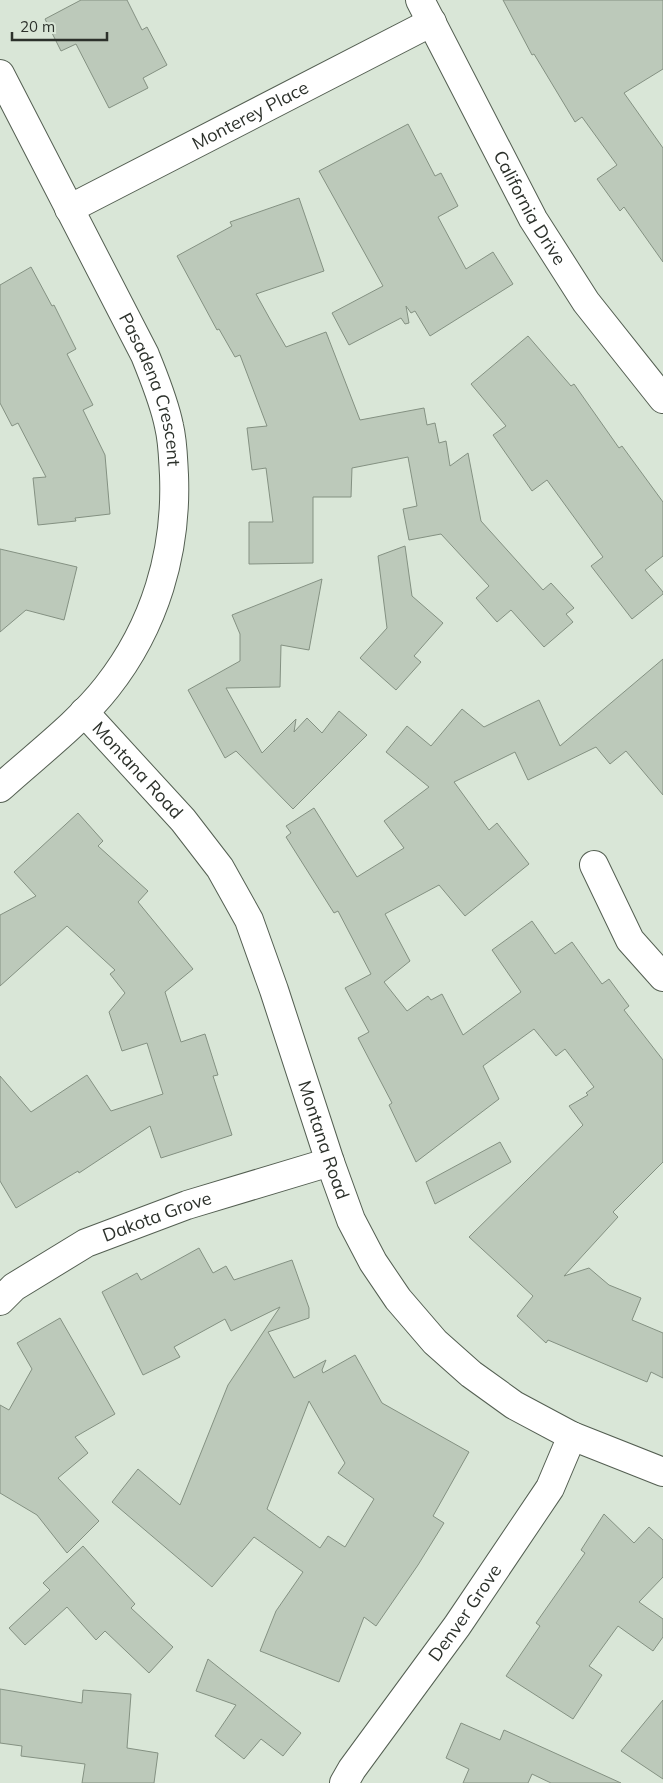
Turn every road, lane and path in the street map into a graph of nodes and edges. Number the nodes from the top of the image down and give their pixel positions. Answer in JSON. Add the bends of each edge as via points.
{"nodes":[{"id":1,"x":426,"y":11,"type":"edge"},
{"id":2,"x":0,"y":74,"type":"edge"},
{"id":3,"x":69,"y":209,"type":"junction"},
{"id":4,"x":663,"y":399,"type":"edge"},
{"id":5,"x":84,"y":712,"type":"junction"},
{"id":6,"x":0,"y":788,"type":"edge"},
{"id":7,"x":594,"y":865,"type":"dead end"},
{"id":8,"x":663,"y":978,"type":"edge"},
{"id":9,"x":330,"y":1162,"type":"junction"},
{"id":10,"x":0,"y":1302,"type":"edge"},
{"id":11,"x":572,"y":1436,"type":"junction"},
{"id":12,"x":663,"y":1472,"type":"edge"},
{"id":13,"x":344,"y":1783,"type":"edge"}],
"edges":[{"from":1,"to":3,"type":"street","name":"Monterey Place"},
{"from":1,"to":4,"type":"street","name":"California Drive","via":[[533,219],[586,302]]},
{"from":2,"to":3,"type":"street","name":"Pasadena Crescent"},
{"from":3,"to":5,"type":"street","name":"Pasadena Crescent","via":[[145,355],[160,394],[170,427],[174,487],[172,533],[158,596],[142,634],[125,662]]},
{"from":5,"to":6,"type":"street","name":"Pasadena Crescent"},
{"from":5,"to":9,"type":"street","name":"Montana Road","via":[[183,820],[220,868],[249,920]]},
{"from":7,"to":8,"type":"street","via":[[630,940]]},
{"from":9,"to":10,"type":"street","name":"Dakota Grove","via":[[187,1204],[86,1243],[14,1287]]},
{"from":9,"to":11,"type":"street","name":"Montana Road","via":[[351,1220],[373,1262],[398,1299],[435,1342],[471,1374],[514,1405]]},
{"from":11,"to":12,"type":"street","name":"Montana Road"},
{"from":11,"to":13,"type":"street","name":"Denver Grove","via":[[550,1488],[457,1626]]}]}
